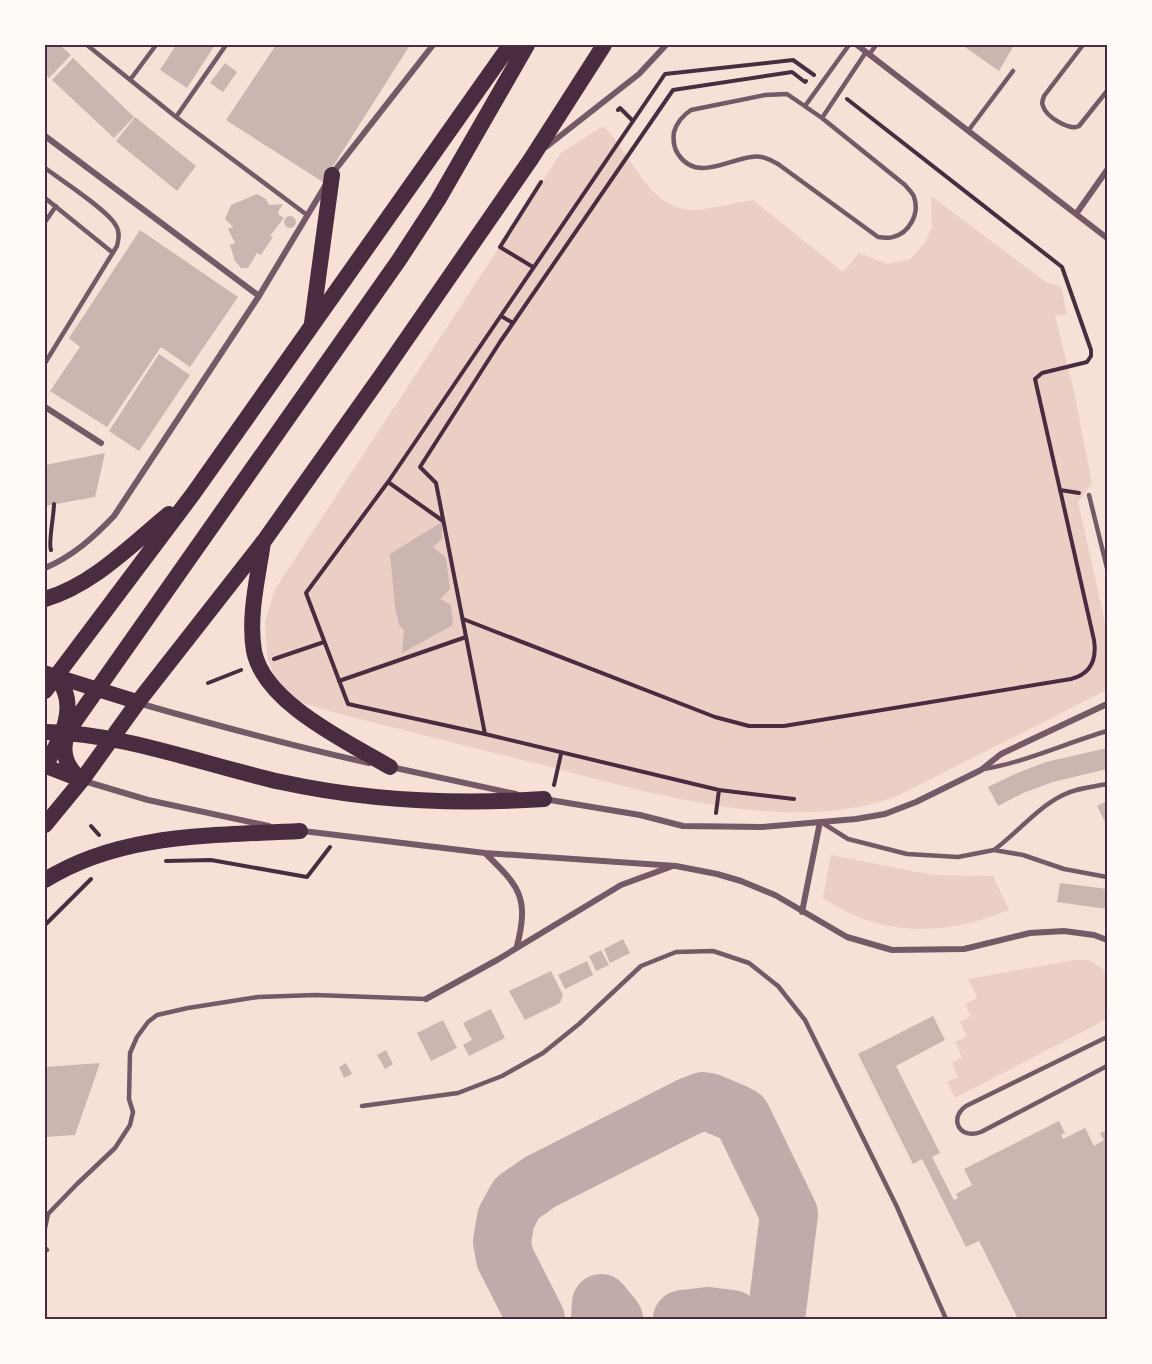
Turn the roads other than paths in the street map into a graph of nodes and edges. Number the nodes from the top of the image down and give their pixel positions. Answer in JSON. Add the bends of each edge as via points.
{"nodes":[{"id":1,"x":87,"y":45,"type":"edge"},
{"id":2,"x":156,"y":45,"type":"edge"},
{"id":3,"x":226,"y":45,"type":"edge"},
{"id":4,"x":433,"y":45,"type":"edge"},
{"id":5,"x":510,"y":45,"type":"edge"},
{"id":6,"x":527,"y":45,"type":"edge"},
{"id":7,"x":604,"y":45,"type":"edge"},
{"id":8,"x":666,"y":45,"type":"edge"},
{"id":9,"x":849,"y":45,"type":"edge"},
{"id":10,"x":857,"y":45,"type":"edge"},
{"id":11,"x":876,"y":45,"type":"edge"},
{"id":12,"x":1083,"y":45,"type":"edge"},
{"id":13,"x":867,"y":53,"type":"junction"},
{"id":14,"x":1013,"y":71,"type":"dead end"},
{"id":15,"x":130,"y":80,"type":"junction"},
{"id":16,"x":1107,"y":91,"type":"edge"},
{"id":17,"x":805,"y":106,"type":"junction"},
{"id":18,"x":176,"y":117,"type":"junction"},
{"id":19,"x":822,"y":118,"type":"junction"},
{"id":20,"x":968,"y":131,"type":"junction"},
{"id":21,"x":45,"y":136,"type":"edge"},
{"id":22,"x":531,"y":159,"type":"junction"},
{"id":23,"x":45,"y":168,"type":"edge"},
{"id":24,"x":1107,"y":170,"type":"edge"},
{"id":25,"x":332,"y":175,"type":"junction"},
{"id":26,"x":45,"y":198,"type":"edge"},
{"id":27,"x":56,"y":206,"type":"junction"},
{"id":28,"x":1076,"y":214,"type":"junction"},
{"id":29,"x":307,"y":215,"type":"junction"},
{"id":30,"x":45,"y":222,"type":"edge"},
{"id":31,"x":1107,"y":238,"type":"edge"},
{"id":32,"x":113,"y":253,"type":"junction"},
{"id":33,"x":259,"y":296,"type":"junction"},
{"id":34,"x":312,"y":325,"type":"junction"},
{"id":35,"x":45,"y":363,"type":"edge"},
{"id":36,"x":45,"y":407,"type":"edge"},
{"id":37,"x":101,"y":443,"type":"dead end"},
{"id":38,"x":193,"y":494,"type":"junction"},
{"id":39,"x":1089,"y":495,"type":"road end"},
{"id":40,"x":264,"y":541,"type":"junction"},
{"id":41,"x":45,"y":568,"type":"edge"},
{"id":42,"x":1107,"y":568,"type":"edge"},
{"id":43,"x":45,"y":599,"type":"edge"},
{"id":44,"x":50,"y":674,"type":"edge"},
{"id":45,"x":97,"y":688,"type":"junction"},
{"id":46,"x":45,"y":691,"type":"edge"},
{"id":47,"x":138,"y":702,"type":"junction"},
{"id":48,"x":1107,"y":704,"type":"edge"},
{"id":49,"x":45,"y":725,"type":"edge"},
{"id":50,"x":1107,"y":731,"type":"edge"},
{"id":51,"x":45,"y":732,"type":"edge"},
{"id":52,"x":65,"y":732,"type":"junction"},
{"id":53,"x":110,"y":740,"type":"junction"},
{"id":54,"x":45,"y":766,"type":"edge"},
{"id":55,"x":390,"y":767,"type":"junction"},
{"id":56,"x":981,"y":770,"type":"junction"},
{"id":57,"x":82,"y":780,"type":"junction"},
{"id":58,"x":1107,"y":784,"type":"edge"},
{"id":59,"x":547,"y":800,"type":"junction"},
{"id":60,"x":820,"y":822,"type":"junction"},
{"id":61,"x":45,"y":825,"type":"edge"},
{"id":62,"x":300,"y":831,"type":"junction"},
{"id":63,"x":994,"y":850,"type":"junction"},
{"id":64,"x":485,"y":853,"type":"junction"},
{"id":65,"x":676,"y":866,"type":"junction"},
{"id":66,"x":1107,"y":877,"type":"edge"},
{"id":67,"x":45,"y":880,"type":"edge"},
{"id":68,"x":802,"y":912,"type":"junction"},
{"id":69,"x":1107,"y":940,"type":"edge"},
{"id":70,"x":517,"y":946,"type":"junction"},
{"id":71,"x":426,"y":999,"type":"joint"},
{"id":72,"x":1107,"y":1037,"type":"edge"},
{"id":73,"x":1107,"y":1066,"type":"edge"},
{"id":74,"x":362,"y":1106,"type":"dead end"},
{"id":75,"x":45,"y":1228,"type":"edge"},
{"id":76,"x":946,"y":1319,"type":"edge"}],
"edges":[{"from":1,"to":15,"type":"lane"},
{"from":2,"to":15,"type":"lane"},
{"from":3,"to":18,"type":"lane"},
{"from":4,"to":25,"type":"street"},
{"from":5,"to":34,"type":"highway"},
{"from":6,"to":45,"type":"highway","via":[[399,260]]},
{"from":7,"to":22,"type":"highway"},
{"from":8,"to":22,"type":"street","via":[[639,74]]},
{"from":9,"to":17,"type":"lane"},
{"from":10,"to":13,"type":"street"},
{"from":11,"to":13,"type":"lane"},
{"from":12,"to":16,"type":"lane","via":[[1044,96],[1044,110],[1066,127],[1076,128]]},
{"from":13,"to":19,"type":"lane"},
{"from":13,"to":20,"type":"street"},
{"from":14,"to":20,"type":"lane"},
{"from":15,"to":18,"type":"lane"},
{"from":17,"to":19,"type":"lane"},
{"from":17,"to":19,"type":"lane","via":[[787,94],[778,94],[691,110],[676,124],[676,149],[697,168],[764,157],[878,237],[891,238],[902,233],[912,222],[914,197]]},
{"from":18,"to":29,"type":"lane"},
{"from":20,"to":28,"type":"street"},
{"from":21,"to":33,"type":"street"},
{"from":22,"to":40,"type":"highway"},
{"from":23,"to":32,"type":"lane","via":[[115,222],[120,238]]},
{"from":24,"to":28,"type":"street"},
{"from":25,"to":29,"type":"street"},
{"from":25,"to":34,"type":"highway"},
{"from":26,"to":27,"type":"lane"},
{"from":27,"to":30,"type":"lane"},
{"from":27,"to":32,"type":"lane"},
{"from":28,"to":31,"type":"street"},
{"from":29,"to":33,"type":"street"},
{"from":32,"to":35,"type":"lane"},
{"from":33,"to":41,"type":"street","via":[[114,516],[83,547]]},
{"from":34,"to":38,"type":"highway"},
{"from":36,"to":37,"type":"street"},
{"from":38,"to":43,"type":"highway","via":[[99,571]]},
{"from":38,"to":44,"type":"highway"},
{"from":39,"to":42,"type":"lane"},
{"from":40,"to":47,"type":"highway"},
{"from":40,"to":55,"type":"highway","via":[[253,623],[254,652],[263,673],[290,705]]},
{"from":44,"to":45,"type":"main road"},
{"from":44,"to":46,"type":"highway"},
{"from":44,"to":52,"type":"highway","via":[[64,686],[68,699]]},
{"from":45,"to":47,"type":"main road"},
{"from":45,"to":52,"type":"highway"},
{"from":47,"to":52,"type":"highway","via":[[110,724]]},
{"from":47,"to":53,"type":"highway"},
{"from":47,"to":55,"type":"street","via":[[310,750]]},
{"from":48,"to":56,"type":"street","via":[[1001,754]]},
{"from":49,"to":52,"type":"highway"},
{"from":50,"to":56,"type":"lane","via":[[1010,765]]},
{"from":51,"to":52,"type":"highway"},
{"from":52,"to":53,"type":"highway"},
{"from":52,"to":54,"type":"highway"},
{"from":52,"to":57,"type":"highway","via":[[66,760]]},
{"from":53,"to":57,"type":"highway"},
{"from":53,"to":59,"type":"highway","via":[[347,794],[455,803]]},
{"from":54,"to":57,"type":"main road"},
{"from":55,"to":59,"type":"street"},
{"from":56,"to":60,"type":"street","via":[[885,814]]},
{"from":57,"to":61,"type":"highway"},
{"from":57,"to":62,"type":"street","via":[[186,809]]},
{"from":58,"to":63,"type":"lane","via":[[1073,791],[1052,801]]},
{"from":59,"to":60,"type":"street","via":[[682,826],[779,827]]},
{"from":60,"to":63,"type":"lane","via":[[848,839],[907,854],[958,857]]},
{"from":60,"to":68,"type":"street"},
{"from":62,"to":64,"type":"street"},
{"from":62,"to":67,"type":"highway","via":[[146,842],[111,850]]},
{"from":63,"to":66,"type":"lane"},
{"from":64,"to":65,"type":"street"},
{"from":64,"to":70,"type":"street","via":[[509,877],[519,895],[523,916]]},
{"from":65,"to":68,"type":"street","via":[[741,881]]},
{"from":65,"to":70,"type":"street","via":[[621,885]]},
{"from":68,"to":69,"type":"street","via":[[847,937],[892,950],[964,949],[1030,933],[1064,931],[1094,934]]},
{"from":70,"to":71,"type":"street"},
{"from":71,"to":75,"type":"lane","via":[[315,995],[258,998],[157,1015],[137,1037],[130,1053],[130,1125],[115,1148],[48,1214]]},
{"from":72,"to":73,"type":"lane","via":[[966,1106],[960,1110],[957,1124],[974,1135]]},
{"from":74,"to":76,"type":"lane","via":[[458,1093],[502,1076],[552,1046],[641,966],[676,952],[713,951],[749,963],[778,986],[805,1020],[897,1207]]}]}
